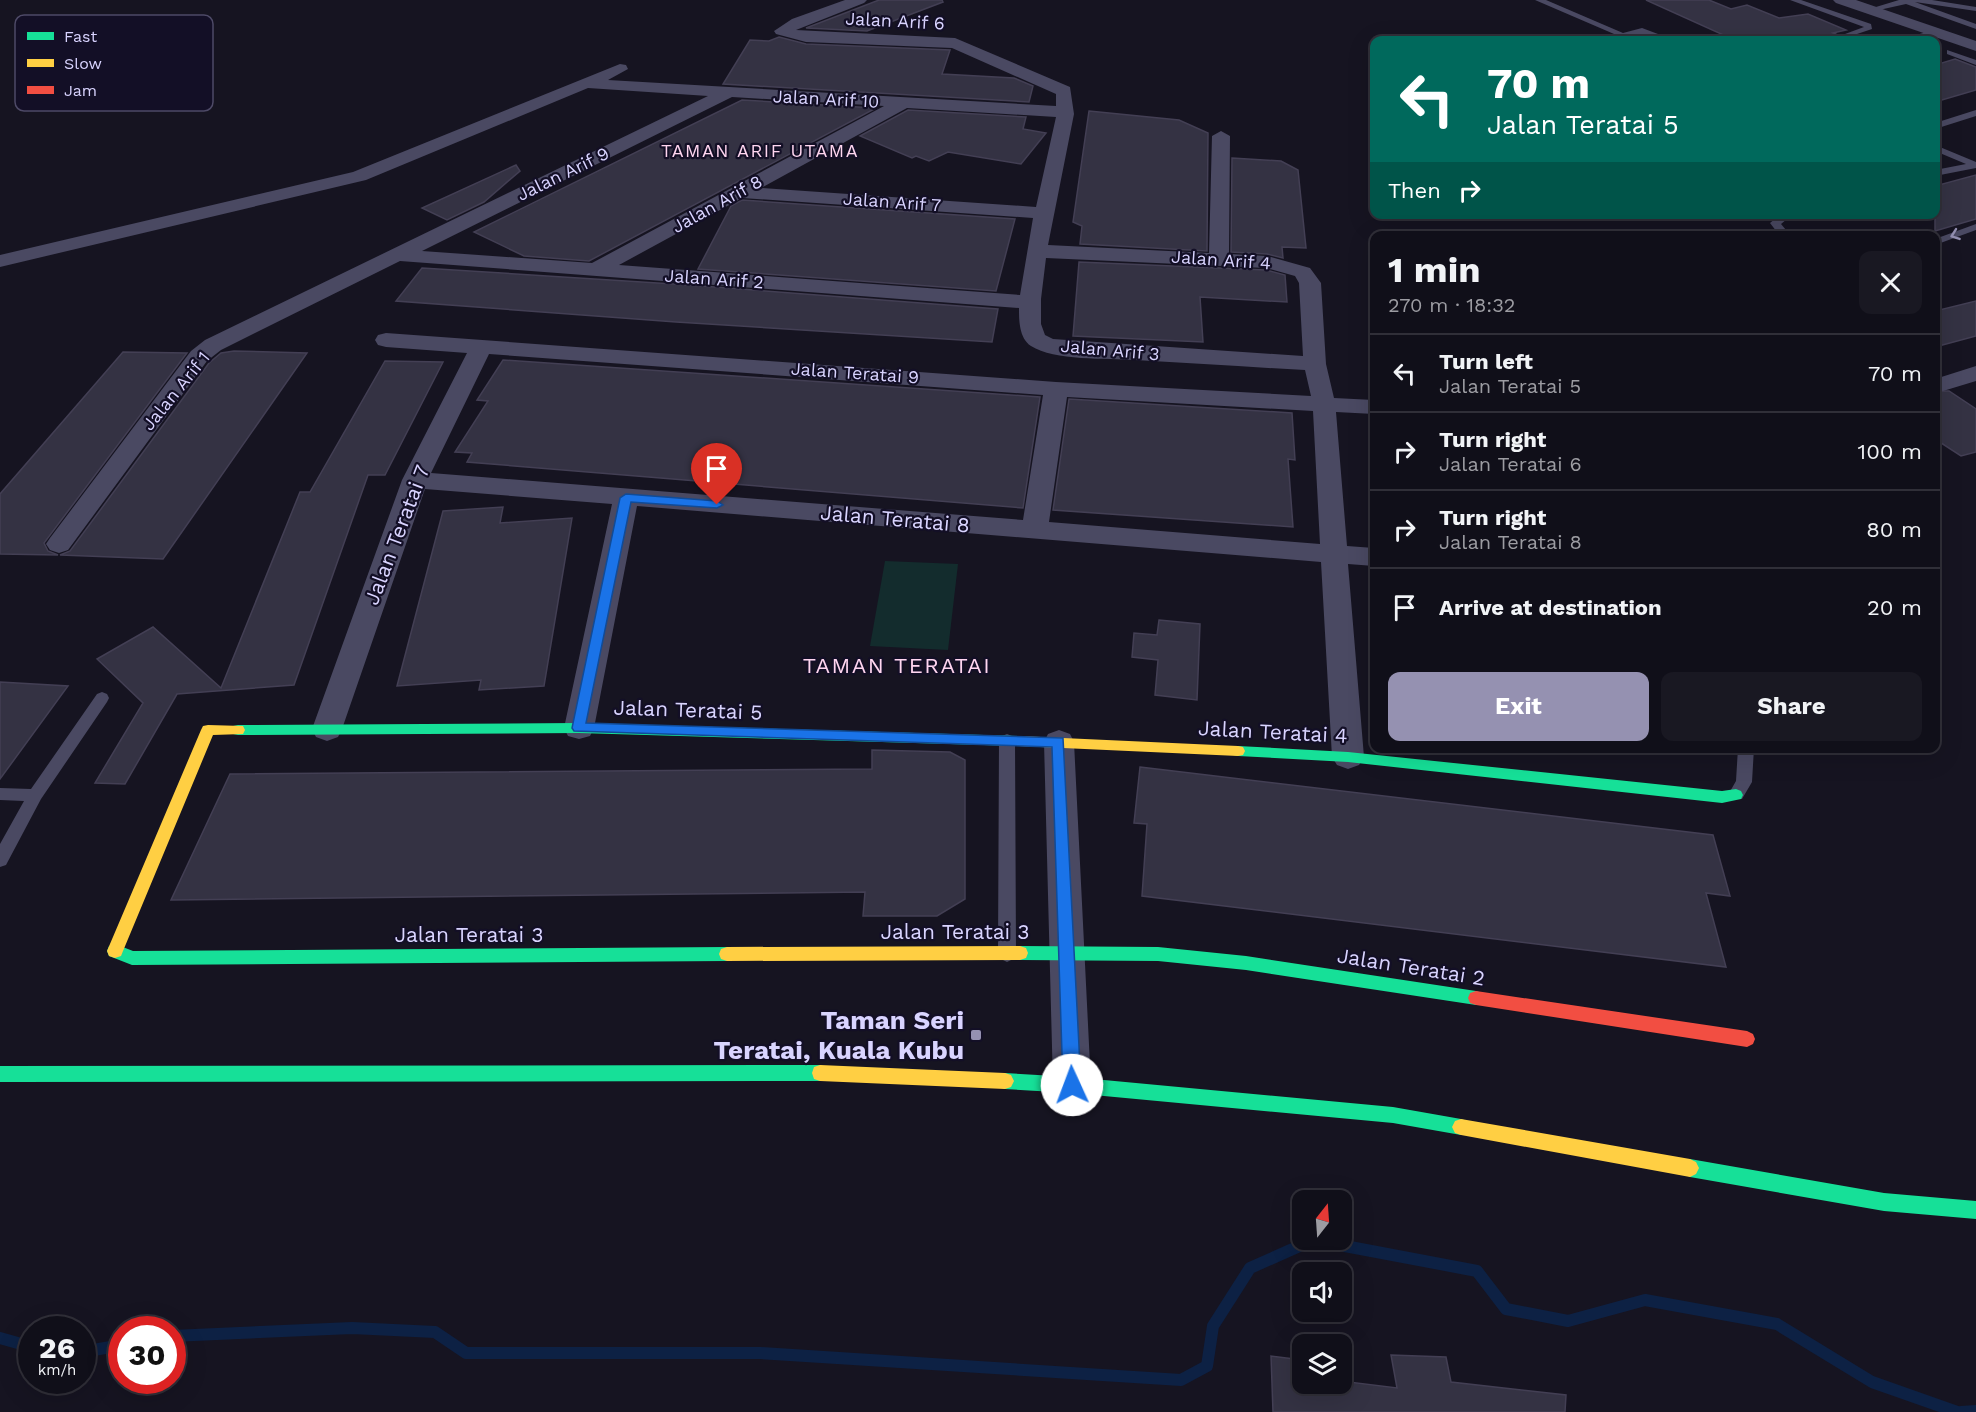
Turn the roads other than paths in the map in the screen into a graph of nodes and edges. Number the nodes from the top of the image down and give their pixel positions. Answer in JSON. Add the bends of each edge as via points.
{"nodes":[{"id":1,"x":860,"y":0,"type":"edge"},
{"id":2,"x":1539,"y":0,"type":"edge"},
{"id":3,"x":1794,"y":0,"type":"edge"},
{"id":4,"x":1845,"y":0,"type":"edge"},
{"id":5,"x":1903,"y":0,"type":"edge"},
{"id":6,"x":1916,"y":0,"type":"edge"},
{"id":7,"x":1976,"y":9,"type":"edge"},
{"id":8,"x":1870,"y":10,"type":"junction"},
{"id":9,"x":1976,"y":27,"type":"edge"},
{"id":10,"x":1934,"y":32,"type":"junction"},
{"id":11,"x":1623,"y":35,"type":"joint"},
{"id":12,"x":1659,"y":36,"type":"edge"},
{"id":13,"x":1848,"y":36,"type":"dead end"},
{"id":14,"x":1918,"y":36,"type":"edge"},
{"id":15,"x":1976,"y":46,"type":"edge"},
{"id":16,"x":1950,"y":52,"type":"dead end"},
{"id":17,"x":1976,"y":63,"type":"edge"},
{"id":18,"x":620,"y":69,"type":"dead end"},
{"id":19,"x":586,"y":83,"type":"junction"},
{"id":20,"x":728,"y":93,"type":"junction"},
{"id":21,"x":903,"y":103,"type":"junction"},
{"id":22,"x":1065,"y":112,"type":"junction"},
{"id":23,"x":1976,"y":113,"type":"edge"},
{"id":24,"x":1940,"y":124,"type":"edge"},
{"id":25,"x":1221,"y":136,"type":"dead end"},
{"id":26,"x":1940,"y":150,"type":"edge"},
{"id":27,"x":1975,"y":164,"type":"edge"},
{"id":28,"x":1940,"y":172,"type":"edge"},
{"id":29,"x":740,"y":192,"type":"junction"},
{"id":30,"x":1044,"y":213,"type":"junction"},
{"id":31,"x":1781,"y":219,"type":"edge"},
{"id":32,"x":1976,"y":227,"type":"edge"},
{"id":33,"x":1782,"y":231,"type":"edge"},
{"id":34,"x":1940,"y":240,"type":"edge"},
{"id":35,"x":1038,"y":251,"type":"junction"},
{"id":36,"x":398,"y":255,"type":"junction"},
{"id":37,"x":1219,"y":259,"type":"junction"},
{"id":38,"x":0,"y":261,"type":"edge"},
{"id":39,"x":595,"y":270,"type":"junction"},
{"id":40,"x":1029,"y":302,"type":"junction"},
{"id":41,"x":386,"y":340,"type":"dead end"},
{"id":42,"x":481,"y":347,"type":"junction"},
{"id":43,"x":1315,"y":364,"type":"junction"},
{"id":44,"x":1976,"y":373,"type":"edge"},
{"id":45,"x":1943,"y":384,"type":"dead end"},
{"id":46,"x":1056,"y":389,"type":"junction"},
{"id":47,"x":1324,"y":404,"type":"junction"},
{"id":48,"x":1370,"y":407,"type":"edge"},
{"id":49,"x":416,"y":480,"type":"junction"},
{"id":50,"x":626,"y":498,"type":"junction"},
{"id":51,"x":1035,"y":530,"type":"junction"},
{"id":52,"x":59,"y":544,"type":"dead end"},
{"id":53,"x":1334,"y":554,"type":"junction"},
{"id":54,"x":1370,"y":557,"type":"edge"},
{"id":55,"x":102,"y":698,"type":"dead end"},
{"id":56,"x":579,"y":728,"type":"junction"},
{"id":57,"x":327,"y":729,"type":"junction"},
{"id":58,"x":208,"y":730,"type":"joint"},
{"id":59,"x":1007,"y":741,"type":"junction"},
{"id":60,"x":1059,"y":742,"type":"junction"},
{"id":61,"x":1746,"y":753,"type":"edge"},
{"id":62,"x":1348,"y":757,"type":"junction"},
{"id":63,"x":0,"y":794,"type":"edge"},
{"id":64,"x":35,"y":795,"type":"junction"},
{"id":65,"x":1736,"y":795,"type":"joint"},
{"id":66,"x":0,"y":860,"type":"edge"},
{"id":67,"x":1067,"y":953,"type":"junction"},
{"id":68,"x":1007,"y":954,"type":"junction"},
{"id":69,"x":1747,"y":1039,"type":"dead end"},
{"id":70,"x":0,"y":1074,"type":"edge"},
{"id":71,"x":1072,"y":1085,"type":"junction"},
{"id":72,"x":1976,"y":1210,"type":"edge"}],
"edges":[{"from":1,"to":22,"type":"street","name":"Jalan Arif 6","via":[[798,22],[782,32],[806,37],[955,43],[1064,91]]},
{"from":2,"to":11,"type":"lane"},
{"from":3,"to":13,"type":"lane","via":[[1868,27]]},
{"from":4,"to":8,"type":"street"},
{"from":5,"to":6,"type":"lane"},
{"from":5,"to":8,"type":"lane"},
{"from":5,"to":9,"type":"lane"},
{"from":6,"to":7,"type":"lane"},
{"from":8,"to":10,"type":"street"},
{"from":10,"to":14,"type":"lane"},
{"from":10,"to":15,"type":"street"},
{"from":11,"to":12,"type":"lane","via":[[1642,30]]},
{"from":16,"to":17,"type":"lane"},
{"from":18,"to":19,"type":"street"},
{"from":19,"to":20,"type":"street","name":"Jalan Arif 10"},
{"from":19,"to":38,"type":"street","via":[[360,176]]},
{"from":20,"to":21,"type":"street","name":"Jalan Arif 10"},
{"from":20,"to":36,"type":"street","name":"Jalan Arif 9"},
{"from":21,"to":22,"type":"street","name":"Jalan Arif 10"},
{"from":21,"to":29,"type":"street","name":"Jalan Arif 8"},
{"from":22,"to":30,"type":"street"},
{"from":23,"to":24,"type":"lane"},
{"from":25,"to":37,"type":"street"},
{"from":26,"to":27,"type":"lane"},
{"from":27,"to":28,"type":"lane"},
{"from":29,"to":30,"type":"street","name":"Jalan Arif 7"},
{"from":29,"to":39,"type":"street","name":"Jalan Arif 8"},
{"from":30,"to":35,"type":"street","name":"Jalan Arif 3"},
{"from":31,"to":33,"type":"lane","via":[[1775,223]]},
{"from":32,"to":34,"type":"lane","one_way":true},
{"from":35,"to":37,"type":"street","name":"Jalan Arif 4"},
{"from":35,"to":40,"type":"street","name":"Jalan Arif 3"},
{"from":36,"to":39,"type":"street","name":"Jalan Arif 2"},
{"from":36,"to":52,"type":"street","name":"Jalan Arif 1","via":[[213,345],[199,356]]},
{"from":37,"to":43,"type":"street","name":"Jalan Arif 4","via":[[1267,262],[1303,272],[1310,283]]},
{"from":39,"to":40,"type":"street","name":"Jalan Arif 2"},
{"from":40,"to":43,"type":"street","name":"Jalan Arif 3","via":[[1028,327],[1046,345]]},
{"from":41,"to":42,"type":"street","name":"Jalan Teratai 9"},
{"from":42,"to":46,"type":"street","name":"Jalan Teratai 9"},
{"from":42,"to":49,"type":"street","name":"Jalan Teratai 7"},
{"from":43,"to":47,"type":"street","name":"Jalan Arif 4"},
{"from":44,"to":45,"type":"street"},
{"from":46,"to":47,"type":"street","name":"Jalan Teratai 9"},
{"from":46,"to":51,"type":"street"},
{"from":47,"to":48,"type":"street","name":"Jalan Teratai 9"},
{"from":47,"to":53,"type":"street","name":"Jalan Arif 4"},
{"from":49,"to":50,"type":"street","name":"Jalan Teratai 8"},
{"from":49,"to":57,"type":"street","name":"Jalan Teratai 7"},
{"from":50,"to":51,"type":"street","name":"Jalan Teratai 8"},
{"from":50,"to":56,"type":"street"},
{"from":51,"to":53,"type":"street","name":"Jalan Teratai 8"},
{"from":53,"to":54,"type":"street","name":"Jalan Teratai 8"},
{"from":53,"to":62,"type":"street","name":"Jalan Arif 4"},
{"from":55,"to":64,"type":"lane"},
{"from":56,"to":57,"type":"street","name":"Jalan Teratai 5"},
{"from":56,"to":59,"type":"street","name":"Jalan Teratai 5"},
{"from":57,"to":58,"type":"street","name":"Jalan Teratai 5"},
{"from":58,"to":68,"type":"street","name":"Jalan Teratai 3","via":[[113,950],[132,958]]},
{"from":59,"to":60,"type":"street","name":"Jalan Teratai 5"},
{"from":59,"to":68,"type":"lane"},
{"from":60,"to":62,"type":"street","name":"Jalan Teratai 4"},
{"from":60,"to":67,"type":"street"},
{"from":61,"to":65,"type":"lane","via":[[1744,782]]},
{"from":62,"to":65,"type":"street","name":"Jalan Teratai 4","via":[[1722,797]]},
{"from":63,"to":64,"type":"lane"},
{"from":64,"to":66,"type":"lane"},
{"from":67,"to":68,"type":"street","name":"Jalan Teratai 3"},
{"from":67,"to":69,"type":"street","name":"Jalan Teratai 2","via":[[1158,954],[1246,963]]},
{"from":67,"to":71,"type":"street"},
{"from":70,"to":71,"type":"street","via":[[849,1073]]},
{"from":71,"to":72,"type":"street","via":[[1393,1114],[1884,1202]]}]}
